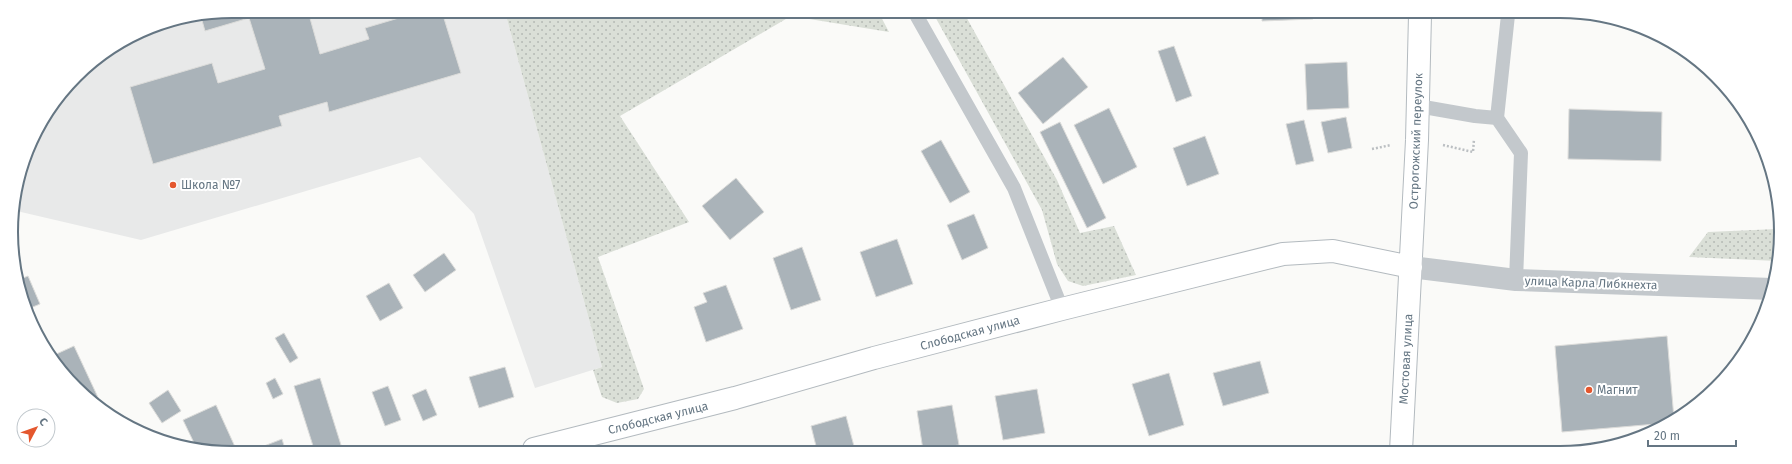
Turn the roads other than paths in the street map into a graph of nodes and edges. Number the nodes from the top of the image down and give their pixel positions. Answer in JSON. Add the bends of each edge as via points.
{"nodes":[{"id":1,"x":918,"y":18,"type":"edge"},
{"id":2,"x":1420,"y":18,"type":"edge"},
{"id":3,"x":1508,"y":18,"type":"edge"},
{"id":4,"x":1418,"y":106,"type":"junction"},
{"id":5,"x":1497,"y":118,"type":"junction"},
{"id":6,"x":1411,"y":267,"type":"junction"},
{"id":7,"x":1516,"y":280,"type":"junction"},
{"id":8,"x":1766,"y":289,"type":"edge"},
{"id":9,"x":1062,"y":309,"type":"junction"},
{"id":10,"x":546,"y":446,"type":"edge"},
{"id":11,"x":1401,"y":446,"type":"edge"}],
"edges":[{"from":1,"to":9,"type":"lane","via":[[1014,188]]},
{"from":2,"to":4,"type":"street","name":"Острогожский переулок"},
{"from":3,"to":5,"type":"lane"},
{"from":4,"to":5,"type":"lane"},
{"from":4,"to":6,"type":"street","name":"Острогожский переулок"},
{"from":5,"to":7,"type":"lane","via":[[1521,153]]},
{"from":6,"to":7,"type":"street","name":"улица Карла Либкнехта"},
{"from":6,"to":9,"type":"street","name":"Слободская улица","via":[[1333,251],[1283,254]]},
{"from":6,"to":11,"type":"street","name":"Мостовая улица"},
{"from":7,"to":8,"type":"street","name":"улица Карла Либкнехта"},
{"from":9,"to":10,"type":"street","name":"Слободская улица","via":[[874,358],[735,398]]}]}
